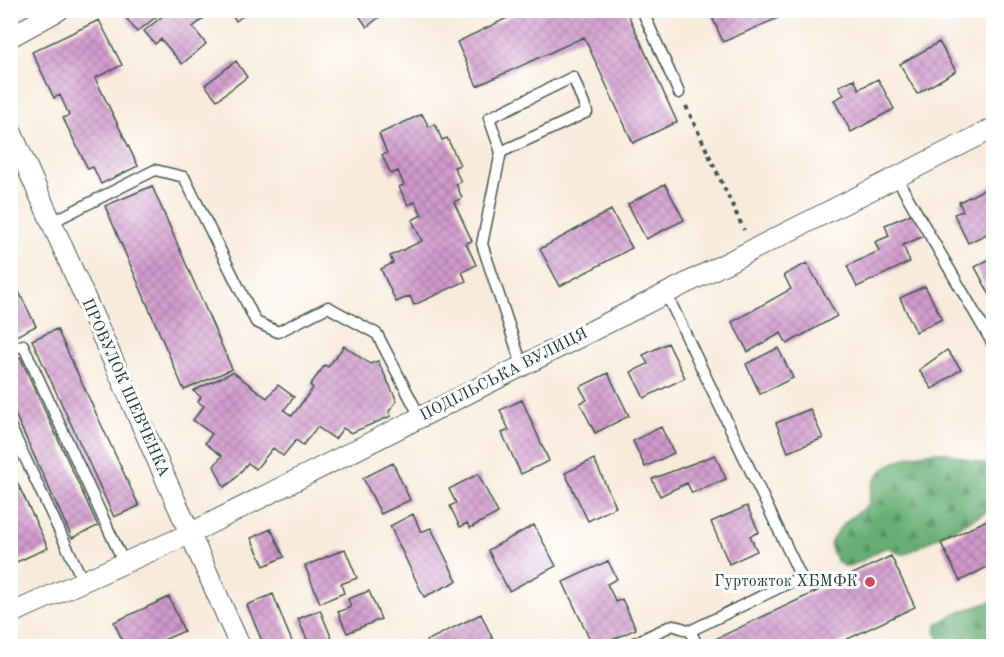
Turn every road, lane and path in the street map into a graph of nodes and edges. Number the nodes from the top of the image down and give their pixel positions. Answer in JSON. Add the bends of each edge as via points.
{"nodes":[{"id":1,"x":58,"y":10,"type":"edge"},
{"id":2,"x":642,"y":10,"type":"edge"},
{"id":3,"x":10,"y":37,"type":"edge"},
{"id":4,"x":679,"y":93,"type":"joint"},
{"id":5,"x":993,"y":128,"type":"edge"},
{"id":6,"x":10,"y":129,"type":"edge"},
{"id":7,"x":501,"y":152,"type":"junction"},
{"id":8,"x":896,"y":177,"type":"junction"},
{"id":9,"x":52,"y":222,"type":"junction"},
{"id":10,"x":753,"y":249,"type":"junction"},
{"id":11,"x":666,"y":293,"type":"junction"},
{"id":12,"x":993,"y":346,"type":"edge"},
{"id":13,"x":10,"y":350,"type":"edge"},
{"id":14,"x":522,"y":366,"type":"junction"},
{"id":15,"x":420,"y":417,"type":"junction"},
{"id":16,"x":10,"y":426,"type":"edge"},
{"id":17,"x":189,"y":534,"type":"junction"},
{"id":18,"x":124,"y":563,"type":"junction"},
{"id":19,"x":83,"y":581,"type":"junction"},
{"id":20,"x":10,"y":614,"type":"edge"},
{"id":21,"x":690,"y":631,"type":"junction"},
{"id":22,"x":240,"y":646,"type":"edge"},
{"id":23,"x":628,"y":646,"type":"edge"},
{"id":24,"x":698,"y":646,"type":"edge"}],
"edges":[{"from":1,"to":3,"type":"street"},
{"from":2,"to":4,"type":"lane"},
{"from":4,"to":10,"type":"path"},
{"from":5,"to":8,"type":"street","name":"ПОДІЛЬСЬКА ВУЛИЦЯ"},
{"from":6,"to":9,"type":"street","name":"ПРОВУЛОК ШЕВЧЕНКА"},
{"from":7,"to":7,"type":"lane","via":[[489,118],[573,77],[587,112]]},
{"from":7,"to":14,"type":"lane","via":[[482,244]]},
{"from":8,"to":10,"type":"street","name":"ПОДІЛЬСЬКА ВУЛИЦЯ"},
{"from":8,"to":12,"type":"lane"},
{"from":9,"to":15,"type":"lane","via":[[155,170],[184,177],[256,322],[278,332],[328,307],[377,333]]},
{"from":9,"to":17,"type":"street","name":"ПРОВУЛОК ШЕВЧЕНКА"},
{"from":10,"to":11,"type":"street","name":"ПОДІЛЬСЬКА ВУЛИЦЯ"},
{"from":11,"to":14,"type":"street","name":"ПОДІЛЬСЬКА ВУЛИЦЯ"},
{"from":11,"to":21,"type":"lane","via":[[801,577]]},
{"from":13,"to":18,"type":"lane","via":[[22,345]]},
{"from":14,"to":15,"type":"street","name":"ПОДІЛЬСЬКА ВУЛИЦЯ"},
{"from":15,"to":17,"type":"street","name":"ПОДІЛЬСЬКА ВУЛИЦЯ"},
{"from":16,"to":19,"type":"lane"},
{"from":17,"to":18,"type":"street","name":"ПОДІЛЬСЬКА ВУЛИЦЯ"},
{"from":17,"to":22,"type":"street","name":"ПРОВУЛОК ШЕВЧЕНКА"},
{"from":18,"to":19,"type":"street","name":"ПОДІЛЬСЬКА ВУЛИЦЯ"},
{"from":19,"to":20,"type":"street","name":"ПОДІЛЬСЬКА ВУЛИЦЯ"},
{"from":21,"to":23,"type":"lane","via":[[673,625]]},
{"from":21,"to":24,"type":"lane"}]}
